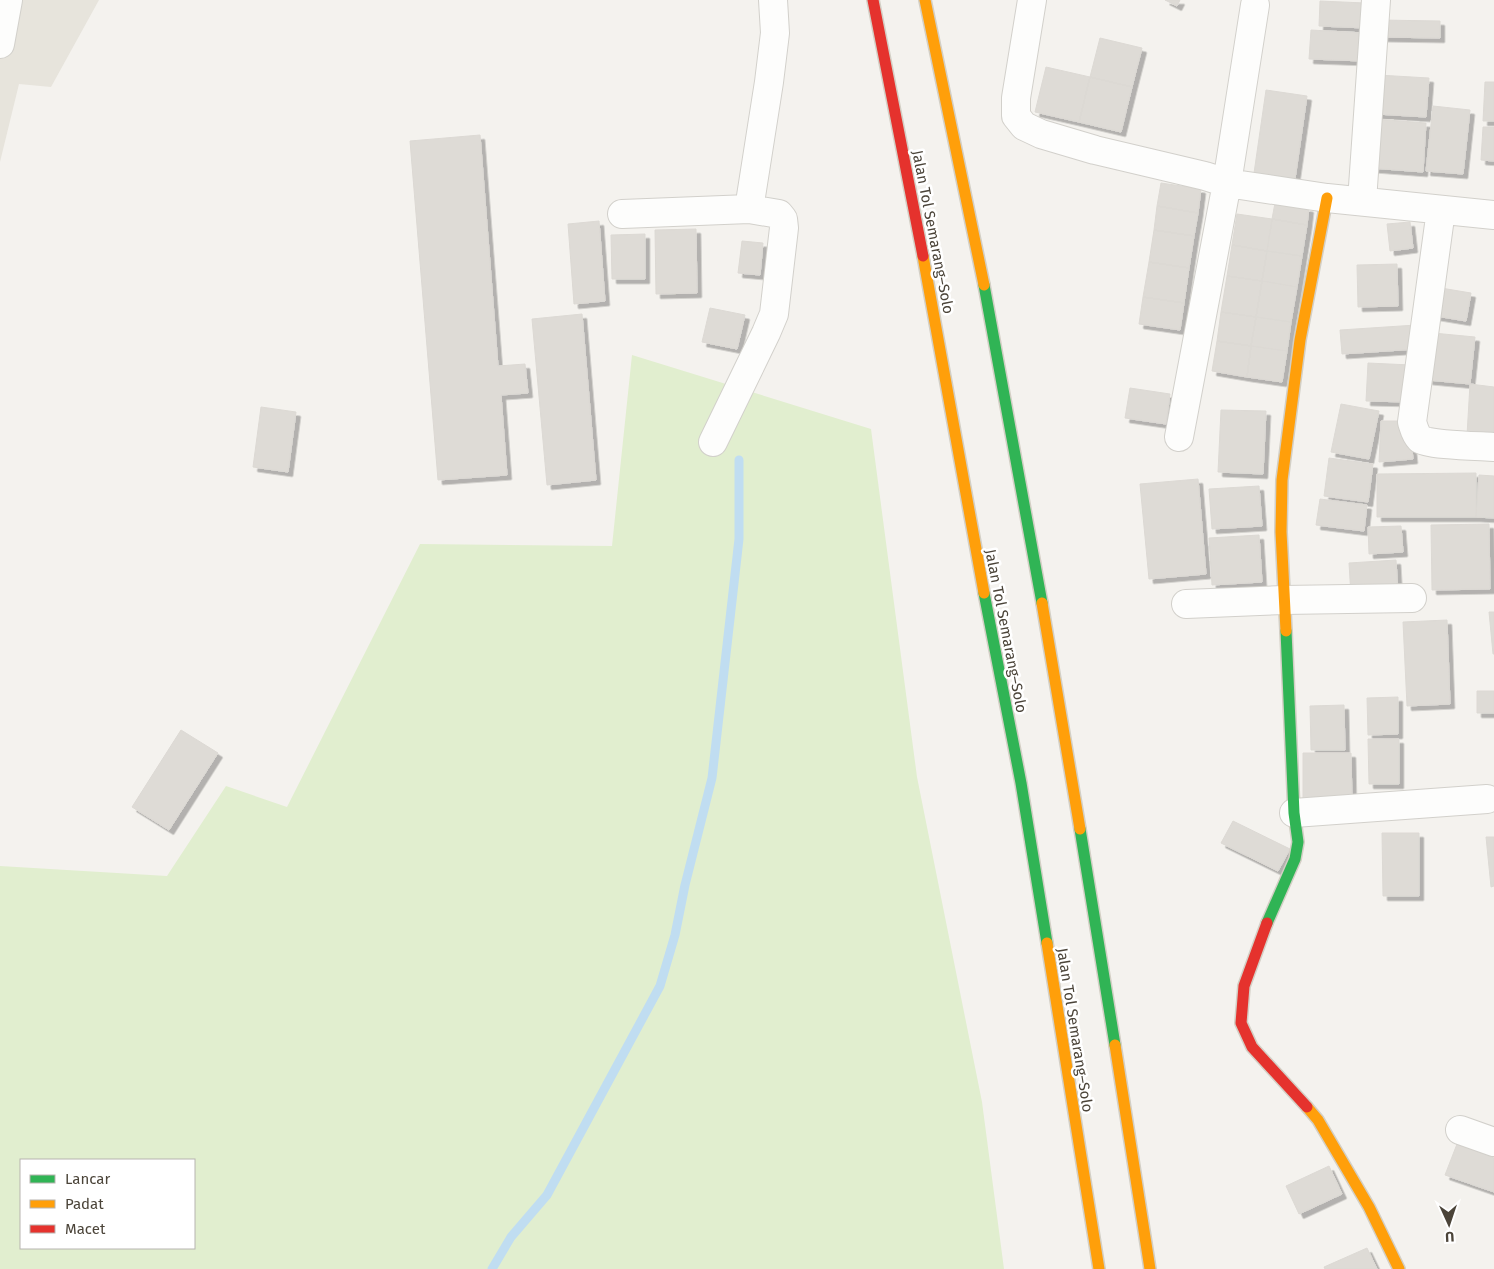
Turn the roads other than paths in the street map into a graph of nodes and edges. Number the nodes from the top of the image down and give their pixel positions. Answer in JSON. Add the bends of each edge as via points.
{"nodes":[{"id":1,"x":8,"y":0,"type":"edge"},
{"id":2,"x":773,"y":0,"type":"edge"},
{"id":3,"x":873,"y":0,"type":"edge"},
{"id":4,"x":925,"y":0,"type":"edge"},
{"id":5,"x":1032,"y":0,"type":"edge"},
{"id":6,"x":1376,"y":0,"type":"edge"},
{"id":7,"x":1255,"y":5,"type":"dead end"},
{"id":8,"x":0,"y":44,"type":"edge"},
{"id":9,"x":1227,"y":183,"type":"junction"},
{"id":10,"x":1327,"y":198,"type":"junction"},
{"id":11,"x":1362,"y":201,"type":"junction"},
{"id":12,"x":1441,"y":210,"type":"junction"},
{"id":13,"x":763,"y":211,"type":"junction"},
{"id":14,"x":622,"y":214,"type":"dead end"},
{"id":15,"x":1494,"y":215,"type":"edge"},
{"id":16,"x":1179,"y":437,"type":"dead end"},
{"id":17,"x":713,"y":442,"type":"dead end"},
{"id":18,"x":1494,"y":446,"type":"edge"},
{"id":19,"x":1412,"y":598,"type":"dead end"},
{"id":20,"x":1284,"y":600,"type":"junction"},
{"id":21,"x":1186,"y":604,"type":"dead end"},
{"id":22,"x":1486,"y":799,"type":"dead end"},
{"id":23,"x":1294,"y":814,"type":"junction"},
{"id":24,"x":1460,"y":1130,"type":"dead end"},
{"id":25,"x":1494,"y":1142,"type":"edge"},
{"id":26,"x":1099,"y":1269,"type":"edge"},
{"id":27,"x":1150,"y":1269,"type":"edge"},
{"id":28,"x":1399,"y":1269,"type":"edge"}],
"edges":[{"from":1,"to":8,"type":"street"},
{"from":2,"to":13,"type":"street","via":[[775,33]]},
{"from":3,"to":26,"type":"main road","name":"Jalan Tol Semarang–Solo","via":[[1021,783]]},
{"from":4,"to":27,"type":"main road","via":[[989,308],[1071,772]]},
{"from":5,"to":9,"type":"street","via":[[1016,98],[1016,116],[1024,126],[1095,150]]},
{"from":6,"to":11,"type":"street"},
{"from":7,"to":9,"type":"street"},
{"from":9,"to":10,"type":"street"},
{"from":9,"to":16,"type":"street"},
{"from":10,"to":11,"type":"street"},
{"from":10,"to":20,"type":"main road","via":[[1300,340],[1283,462],[1281,532]]},
{"from":11,"to":12,"type":"street"},
{"from":12,"to":15,"type":"street"},
{"from":12,"to":18,"type":"street","via":[[1412,422],[1415,433],[1422,440]]},
{"from":13,"to":14,"type":"street"},
{"from":13,"to":17,"type":"street","via":[[783,218],[774,314]]},
{"from":19,"to":20,"type":"street"},
{"from":20,"to":21,"type":"street"},
{"from":20,"to":23,"type":"main road"},
{"from":22,"to":23,"type":"street"},
{"from":23,"to":28,"type":"main road","via":[[1298,842],[1295,859],[1244,986],[1241,1023],[1252,1047],[1318,1120],[1369,1207]]},
{"from":24,"to":25,"type":"street"}]}
